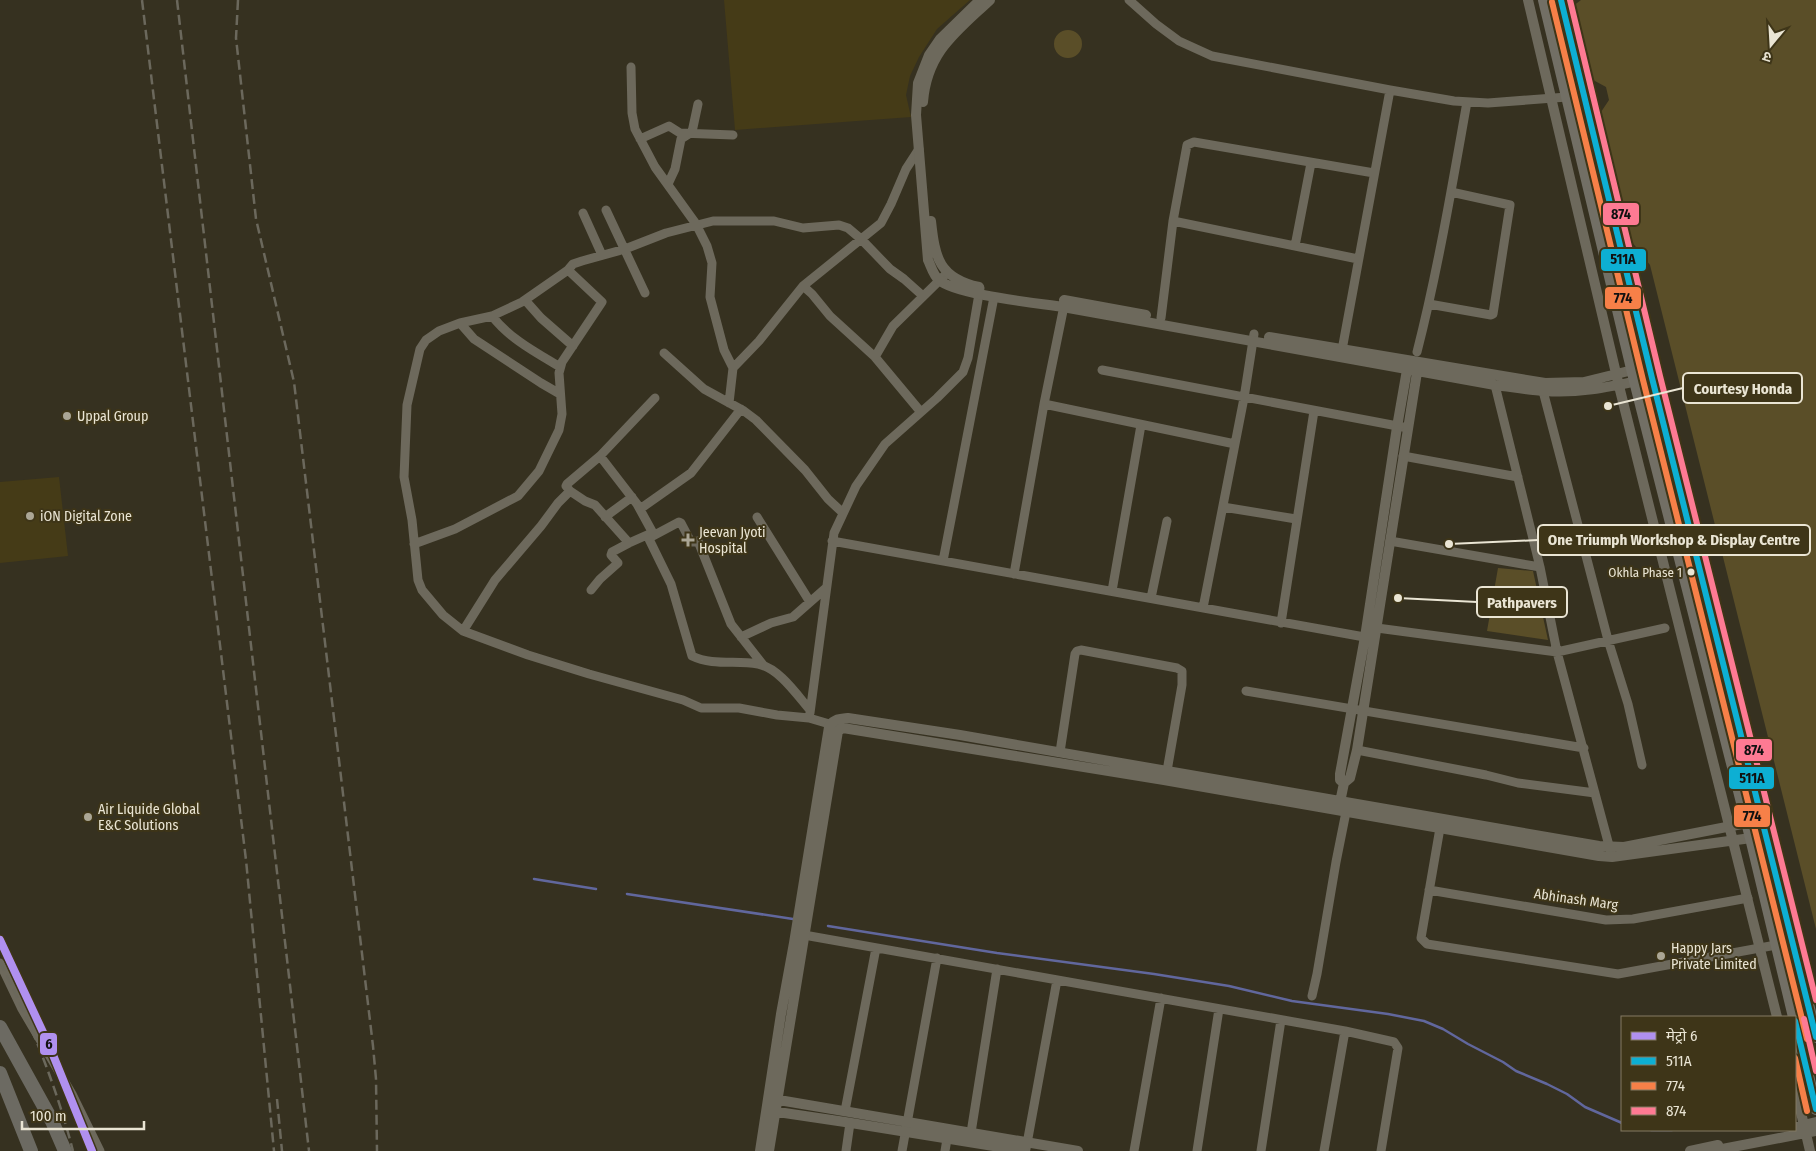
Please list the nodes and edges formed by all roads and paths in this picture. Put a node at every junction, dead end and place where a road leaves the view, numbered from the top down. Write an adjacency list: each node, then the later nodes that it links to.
1 (980, 0): 8 (street)
2 (990, 0): 8 (street)
3 (1129, 0): 9 (street)
4 (1528, 0): 11 (street)
5 (1544, 0): 10 (main road)
6 (1561, 0): 53 (main road)
7 (631, 66): 16 (street)
8 (921, 88): 17 (street); 32 (street)
9 (1390, 90): 12 (street); 19 (street)
10 (1567, 97): 11 (street); 55 (main road)
11 (1552, 99): 12 (street); 54 (street)
12 (1467, 102): 21 (street)
13 (698, 104): 14 (street)
14 (689, 134): 15 (street); 16 (street); 20 (street)
15 (733, 135)
16 (640, 139): 20 (street)
17 (919, 148): 26 (street); 32 (street)
18 (1311, 162): 19 (street); 24 (street); 27 (street)
19 (1374, 173): 30 (street)
20 (668, 184): 25 (street)
21 (1451, 192): 40 (street); 40 (street)
22 (606, 210): 28 (street)
23 (583, 213): 29 (street)
24 (1173, 222): 27 (street); 42 (street)
25 (696, 224): 26 (street); 28 (street); 51 (street)
26 (861, 239): 33 (street); 36 (street)
27 (1295, 246): 30 (street)
28 (625, 248): 29 (street); 35 (street)
29 (602, 255): 31 (street)
30 (1358, 259): 46 (street)
31 (568, 270): 38 (street); 45 (street)
32 (942, 276): 34 (street); 36 (street)
33 (803, 286): 48 (street); 51 (street)
34 (980, 290): 37 (street); 39 (street); 65 (street)
35 (645, 293)
36 (923, 296): 48 (street)
37 (994, 296): 39 (street); 88 (street)
38 (526, 300): 41 (street); 45 (street)
39 (1064, 304): 42 (street); 44 (street); 63 (street)
40 (1429, 304): 49 (street)
41 (492, 316): 43 (street); 50 (street)
42 (1161, 318): 44 (street)
43 (460, 323): 59 (street); 87 (street)
44 (1253, 338): 46 (street); 49 (street); 61 (street)
45 (573, 346): 50 (street)
46 (1342, 350): 49 (street)
47 (664, 353): 62 (street)
48 (875, 358): 65 (street)
49 (1414, 363): 54 (street); 56 (street); 68 (street); 69 (street)
50 (560, 367): 59 (street)
51 (733, 368): 62 (street)
52 (1102, 370): 61 (street)
53 (1651, 372): 55 (street); 145 (main road)
54 (1617, 374): 55 (street); 57 (street)
55 (1634, 376): 57 (street); 119 (main road)
56 (1495, 385): 58 (street); 73 (street)
57 (1619, 386): 58 (street); 120 (street)
58 (1542, 391): 103 (street)
59 (560, 394): 87 (street)
60 (655, 398): 71 (street)
61 (1244, 398): 66 (street); 70 (street)
62 (729, 403): 64 (street)
63 (1044, 404): 67 (street); 90 (street)
64 (741, 409): 77 (street); 78 (street)
65 (920, 411): 78 (street)
66 (1314, 411): 68 (street); 81 (street)
67 (1142, 425): 70 (street); 93 (street)
68 (1397, 427): 69 (street); 102 (street)
69 (1408, 428): 72 (street)
70 (1235, 444): 76 (street)
71 (600, 456): 74 (street); 75 (street)
72 (1403, 456): 73 (street); 85 (street)
73 (1518, 477): 89 (street)
74 (570, 492): 79 (street); 100 (street)
75 (632, 497): 77 (street); 79 (street)
76 (1223, 507): 81 (street); 96 (street)
77 (640, 509): 83 (street)
78 (843, 513): 84 (street)
79 (606, 517): 86 (street)
80 (757, 517): 95 (street)
81 (1296, 519): 97 (street)
82 (1167, 522): 94 (street)
83 (652, 537): 86 (street); 101 (street); 105 (street)
84 (832, 541): 88 (street); 91 (street)
85 (1390, 541): 89 (street); 98 (street)
86 (629, 543): 92 (street)
87 (414, 544): 100 (street)
88 (943, 561): 90 (street)
89 (1540, 568): 104 (street)
90 (1014, 574): 93 (street)
91 (826, 588): 95 (street); 108 (street)
92 (591, 590)
93 (1112, 591): 94 (street)
94 (1151, 598): 96 (street)
95 (810, 602): 101 (street)
96 (1204, 608): 97 (street)
97 (1281, 623): 102 (street)
98 (1378, 628): 102 (street); 104 (street)
99 (1665, 628): 103 (street)
100 (463, 631): 108 (street)
101 (741, 637): 105 (street)
102 (1370, 638): 107 (street)
103 (1608, 640): 104 (street); 114 (street)
104 (1557, 652): 111 (street)
105 (764, 666): 108 (street)
106 (1246, 691): 107 (street)
107 (1358, 709): 111 (street); 112 (street); 116 (street)
108 (810, 714): 109 (street)
109 (830, 725): 110 (street); 113 (street); 148 (street)
110 (843, 728): 118 (street); 128 (street)
111 (1584, 748): 117 (street)
112 (1357, 750): 116 (street); 117 (street)
113 (1060, 752): 115 (street); 115 (street)
114 (1642, 765)
115 (1167, 771): 118 (street)
116 (1344, 783): 118 (street)
117 (1596, 793): 124 (street)
118 (1343, 806): 121 (street); 124 (street); 136 (street)
119 (1747, 823): 120 (street); 122 (main road)
120 (1731, 827): 123 (street); 124 (street)
121 (1440, 828): 125 (street); 126 (street)
122 (1751, 838): 123 (street); 129 (main road)
123 (1734, 840): 125 (street); 127 (street)
124 (1610, 847): 125 (street)
125 (1612, 857)
126 (1429, 890): 127 (street, Abhinash Marg); 131 (street)
127 (1748, 898): 131 (street)
128 (804, 935): 130 (street); 148 (street)
129 (1776, 946): 131 (street); 140 (main road)
130 (876, 948): 132 (street); 151 (street)
131 (1760, 949): 139 (street)
132 (937, 958): 134 (street); 154 (street)
133 (0, 963): 163 (street)
134 (997, 969): 135 (street); 158 (street)
135 (1057, 980): 137 (street); 160 (street)
136 (1312, 996)
137 (1161, 998): 138 (street); 170 (street)
138 (1219, 1009): 141 (street); 171 (street)
139 (1777, 1016)
140 (1794, 1016)
141 (1282, 1020): 144 (street); 172 (street)
142 (1796, 1025): 149 (main road)
143 (0, 1027): 162 (highway)
144 (1345, 1031): 173 (street); 174 (street)
145 (1816, 1037)
146 (1, 1079): 161 (highway)
147 (1796, 1091): 155 (street)
148 (773, 1099): 150 (street); 151 (street)
149 (1816, 1110)
150 (771, 1111): 153 (street); 164 (street); 165 (street)
151 (845, 1111): 154 (street)
152 (1816, 1122): 155 (street)
153 (850, 1123): 154 (street); 166 (street)
154 (906, 1126): 157 (street); 158 (street); 167 (street)
155 (1805, 1129): 176 (street); 177 (street)
156 (1780, 1131): 175 (street)
157 (947, 1138): 158 (street); 168 (street)
158 (970, 1138): 159 (street); 160 (street)
159 (985, 1148): 160 (street)
160 (1026, 1148): 169 (street)
161 (31, 1151)
162 (65, 1151)
163 (100, 1151)
164 (760, 1151)
165 (769, 1151)
166 (846, 1151)
167 (902, 1151)
168 (945, 1151)
169 (1078, 1151)
170 (1134, 1151)
171 (1197, 1151)
172 (1261, 1151)
173 (1324, 1151)
174 (1381, 1151)
175 (1690, 1151)
176 (1712, 1151)
177 (1810, 1151)

